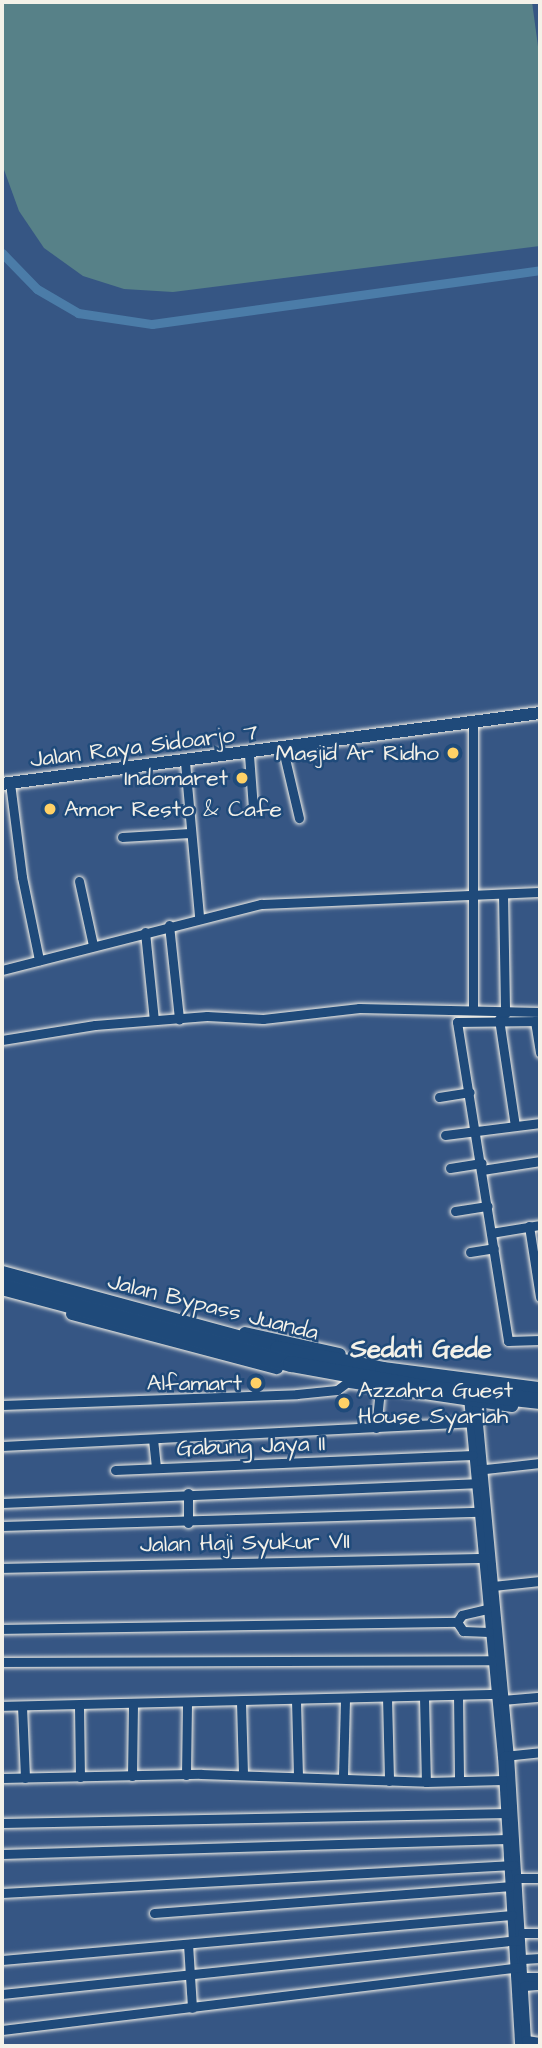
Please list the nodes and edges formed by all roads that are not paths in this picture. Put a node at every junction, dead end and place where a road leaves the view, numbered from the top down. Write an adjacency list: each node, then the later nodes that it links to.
1 (540, 713): 2 (street, Jalan Raya Sidoarjo 7)
2 (473, 723): 3 (street, Jalan Raya Sidoarjo 7); 13 (street)
3 (283, 750): 4 (street, Jalan Raya Sidoarjo 7); 8 (street)
4 (250, 755): 5 (street, Jalan Raya Sidoarjo 7); 7 (street)
5 (185, 762): 6 (street, Jalan Raya Sidoarjo 7); 9 (street)
6 (6, 784): 19 (street)
7 (253, 808)
8 (299, 818)
9 (190, 833): 10 (street); 15 (street)
10 (122, 837)
11 (79, 881): 18 (street)
12 (540, 892): 14 (street)
13 (471, 894): 14 (street); 15 (street); 21 (street)
14 (503, 894): 22 (street)
15 (199, 917): 16 (street)
16 (169, 925): 17 (street); 23 (street)
17 (145, 932): 18 (street); 25 (street)
18 (93, 945): 19 (street)
19 (39, 960): 20 (street)
20 (2, 970)
21 (473, 1008): 22 (street); 23 (street)
22 (503, 1016): 24 (street); 28 (street); 31 (street)
23 (179, 1018): 25 (street)
24 (539, 1018): 27 (street)
25 (154, 1020): 26 (street)
26 (2, 1040)
27 (540, 1054)
28 (470, 1092): 29 (street); 32 (street)
29 (439, 1097)
30 (540, 1122): 31 (street)
31 (515, 1126): 32 (street)
32 (476, 1131): 33 (street); 35 (street)
33 (445, 1135)
34 (540, 1161): 35 (street)
35 (482, 1167): 36 (street); 37 (street)
36 (450, 1168)
37 (488, 1206): 38 (street); 41 (street)
38 (454, 1211)
39 (540, 1225): 40 (street)
40 (530, 1227): 41 (street); 49 (street)
41 (491, 1233): 42 (street)
42 (494, 1248): 43 (street); 51 (street)
43 (470, 1252)
44 (2, 1266): 48 (street)
45 (2, 1274): 48 (highway, Jalan Bypass Juanda)
46 (2, 1287): 48 (highway, Jalan Bypass Juanda)
47 (2, 1294): 48 (street)
48 (49, 1294): 50 (highway, Jalan Bypass Juanda)
49 (540, 1297)
50 (131, 1317): 52 (street); 53 (street); 57 (highway, Jalan Bypass Juanda)
51 (540, 1339)
52 (349, 1381): 55 (street); 59 (street)
53 (493, 1381): 54 (street); 56 (highway, Jalan Bypass Juanda); 57 (highway, Jalan Bypass Juanda)
54 (540, 1384)
55 (380, 1389): 57 (street); 62 (street)
56 (540, 1390)
57 (470, 1395): 58 (highway, Jalan Bypass Juanda); 60 (street); 61 (street); 69 (street)
58 (540, 1401)
59 (2, 1405)
60 (540, 1408)
61 (471, 1422): 62 (street); 65 (street)
62 (376, 1428): 63 (street)
63 (153, 1439): 64 (street); 67 (street)
64 (2, 1446)
65 (473, 1455): 67 (street, Gabung Jaya II); 69 (street)
66 (540, 1463): 69 (street)
67 (156, 1468): 68 (street, Gabung Jaya II)
68 (115, 1470)
69 (478, 1470): 70 (street); 76 (street)
70 (476, 1483): 71 (street); 73 (street)
71 (188, 1493): 72 (street); 74 (street)
72 (2, 1503)
73 (479, 1513): 74 (street); 76 (street)
74 (188, 1523): 75 (street)
75 (2, 1526)
76 (486, 1558): 77 (street, Jalan Haji Syukur VII); 79 (street); 80 (street)
77 (2, 1568)
78 (540, 1581): 79 (street)
79 (493, 1586): 86 (street)
80 (486, 1609): 81 (street); 83 (street)
81 (457, 1622): 82 (street); 83 (street)
82 (2, 1629)
83 (489, 1632): 84 (street)
84 (492, 1660): 85 (street); 86 (street)
85 (2, 1662)
86 (497, 1674): 90 (street)
87 (458, 1695): 89 (street); 90 (street); 110 (street)
88 (387, 1697): 89 (street); 92 (street); 112 (street)
89 (424, 1697): 113 (street)
90 (498, 1697): 91 (street); 101 (street)
91 (540, 1698)
92 (345, 1699): 93 (street); 106 (street)
93 (296, 1700): 94 (street); 105 (street)
94 (242, 1702): 95 (street); 103 (street)
95 (187, 1703): 96 (street); 102 (street)
96 (133, 1705): 99 (street); 104 (street)
97 (2, 1706): 98 (street)
98 (22, 1706): 99 (street); 109 (street)
99 (79, 1706): 107 (street)
100 (540, 1752): 101 (street)
101 (505, 1755): 111 (street); 114 (street)
102 (186, 1774): 103 (street); 104 (street)
103 (243, 1775): 105 (street)
104 (132, 1776): 107 (street)
105 (298, 1776): 106 (street)
106 (343, 1776): 112 (street)
107 (80, 1777): 109 (street)
108 (2, 1778): 109 (street)
109 (24, 1778)
110 (459, 1780): 111 (street); 113 (street)
111 (503, 1780): 114 (street)
112 (389, 1781): 113 (street)
113 (426, 1782)
114 (509, 1813): 115 (street); 116 (street); 118 (street)
115 (2, 1823)
116 (507, 1839): 117 (street); 118 (street)
117 (2, 1854)
118 (513, 1865): 119 (street); 121 (street); 122 (street)
119 (518, 1878): 120 (street); 126 (street)
120 (540, 1878)
121 (510, 1886): 123 (street); 124 (street)
122 (2, 1894)
123 (154, 1913)
124 (512, 1915): 126 (street); 127 (street)
125 (540, 1933): 126 (street)
126 (519, 1938): 130 (street); 131 (street)
127 (188, 1944): 129 (street); 131 (street)
128 (540, 1958): 130 (street)
129 (2, 1961)
130 (521, 1972): 132 (street); 133 (street); 135 (street); 137 (street); 138 (street)
131 (190, 1975): 134 (street); 135 (street)
132 (540, 1977)
133 (540, 1985)
134 (2, 1994)
135 (192, 2008): 136 (street)
136 (2, 2029)
137 (540, 2042)
138 (519, 2046)

